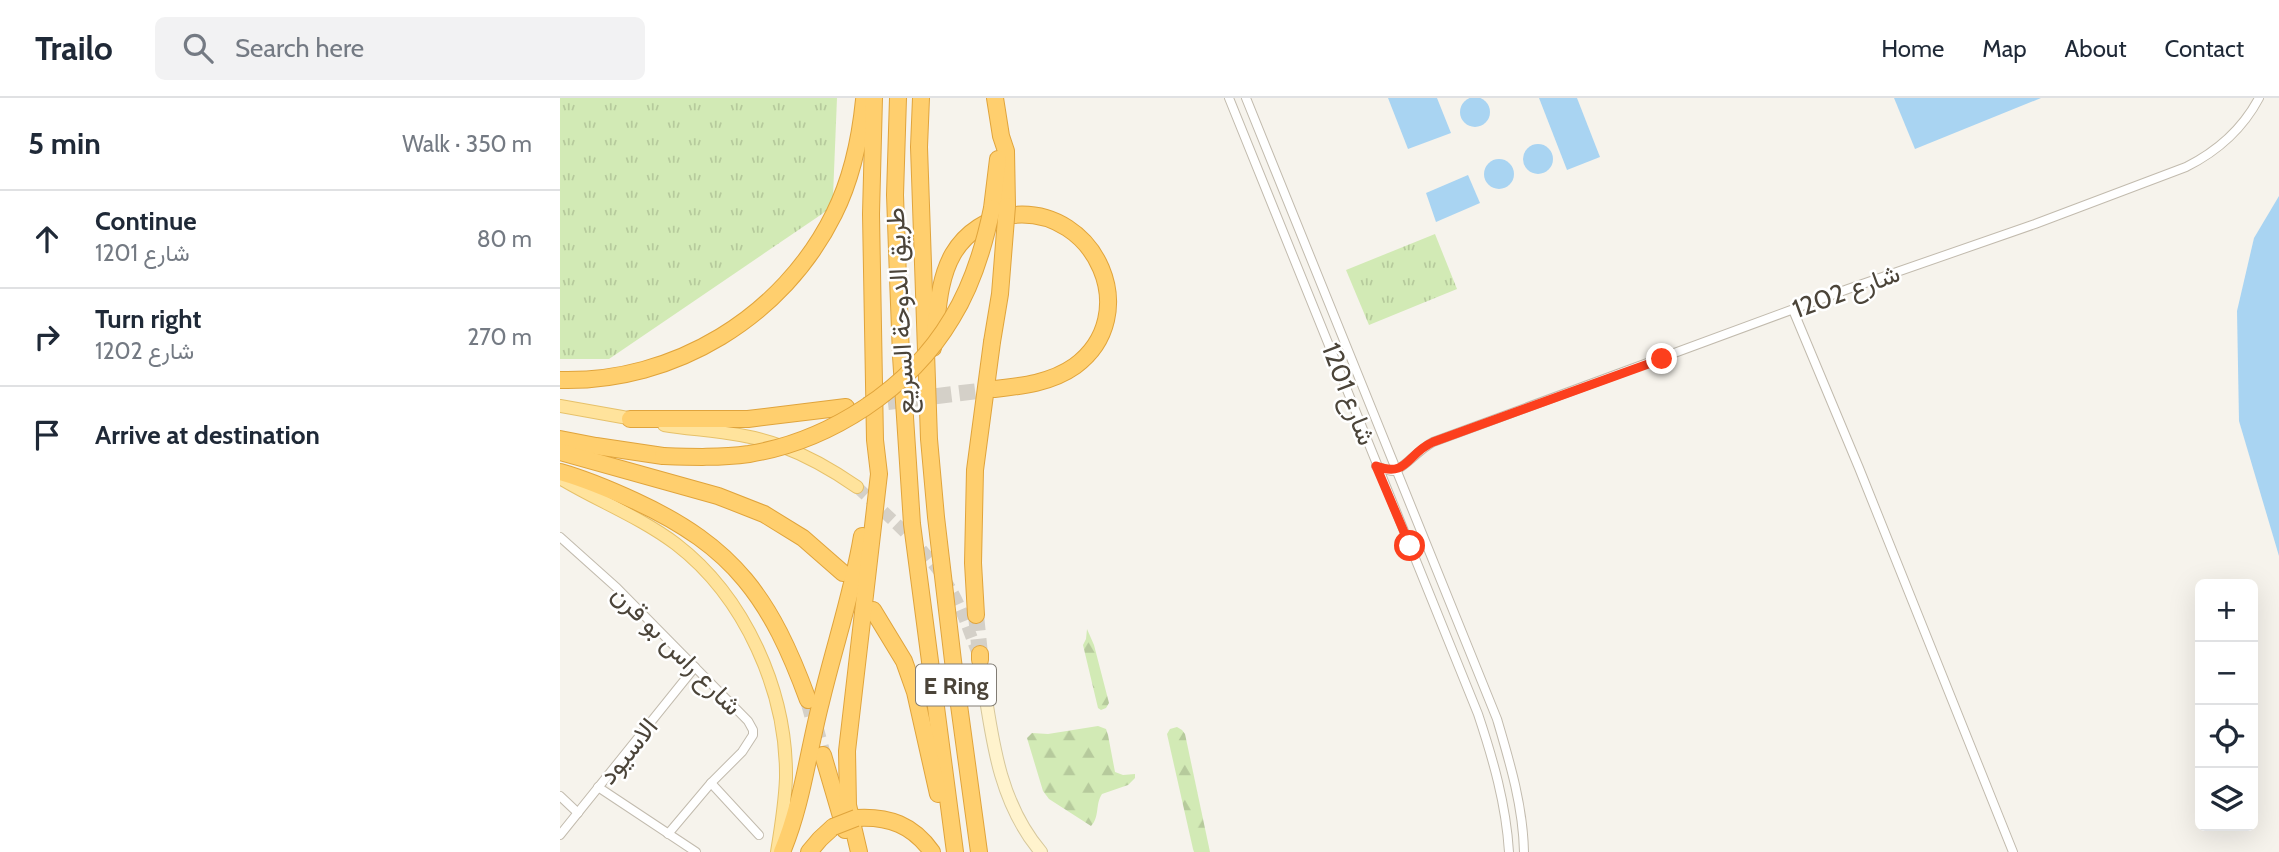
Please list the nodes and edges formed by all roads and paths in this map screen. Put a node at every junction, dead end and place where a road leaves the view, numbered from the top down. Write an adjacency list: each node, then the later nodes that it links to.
1 (864, 98): 13 (highway)
2 (874, 98): 20 (highway)
3 (898, 98): 41 (highway, طريق الدوحة السريع)
4 (921, 98): 14 (highway, طريق الدوحة السريع)
5 (995, 98): 9 (highway)
6 (1229, 98): 11 (street, شارع 1201)
7 (1246, 98): 10 (street, شارع 1201)
8 (2259, 98): 12 (street, شارع 1202)
9 (1000, 207): 19 (highway, bridge); 32 (highway, bridge)
10 (1304, 243): 11 (street); 22 (street, شارع 1201)
11 (1291, 249): 24 (street, شارع 1201)
12 (1793, 310): 23 (street, شارع 1202); 56 (street)
13 (560, 380)
14 (927, 388): 15 (highway); 52 (highway, طريق الدوحة السريع / E Ring)
15 (993, 389)
16 (560, 406): 18 (main road)
17 (846, 407): 18 (highway)
18 (630, 419): 28 (main road)
19 (560, 439)
20 (875, 440): 46 (highway); 49 (highway)
21 (560, 452): 30 (highway)
22 (1389, 454): 23 (street); 25 (street, شارع 1201)
23 (1412, 456): 25 (street, شارع 1202)
24 (1376, 466): 25 (street); 54 (street, شارع 1201)
25 (1396, 470): 55 (street, شارع 1201)
26 (560, 472): 35 (highway)
27 (560, 478): 46 (main road)
28 (858, 487)
29 (560, 537): 34 (street, شارع راس بو قرن)
30 (843, 573)
31 (873, 610): 41 (highway)
32 (976, 615)
33 (979, 656): 53 (street)
34 (695, 667): 37 (street, شارع راس بو قرن); 38 (street, الاسيود)
35 (808, 700)
36 (823, 755): 48 (highway)
37 (711, 783): 42 (street, شارع راس بو قرن); 44 (street)
38 (598, 787): 40 (street, الاسيود); 42 (street)
39 (560, 796): 40 (street)
40 (578, 813): 43 (street, الاسيود)
41 (951, 825): 51 (highway)
42 (668, 834): 45 (street)
43 (560, 835)
44 (759, 835)
45 (696, 852)
46 (779, 852)
47 (809, 852): 50 (highway, bridge)
48 (852, 852)
49 (859, 852)
50 (932, 852)
51 (954, 852)
52 (979, 852)
53 (1041, 852)
54 (1509, 852)
55 (1524, 852)
56 (2013, 852)

